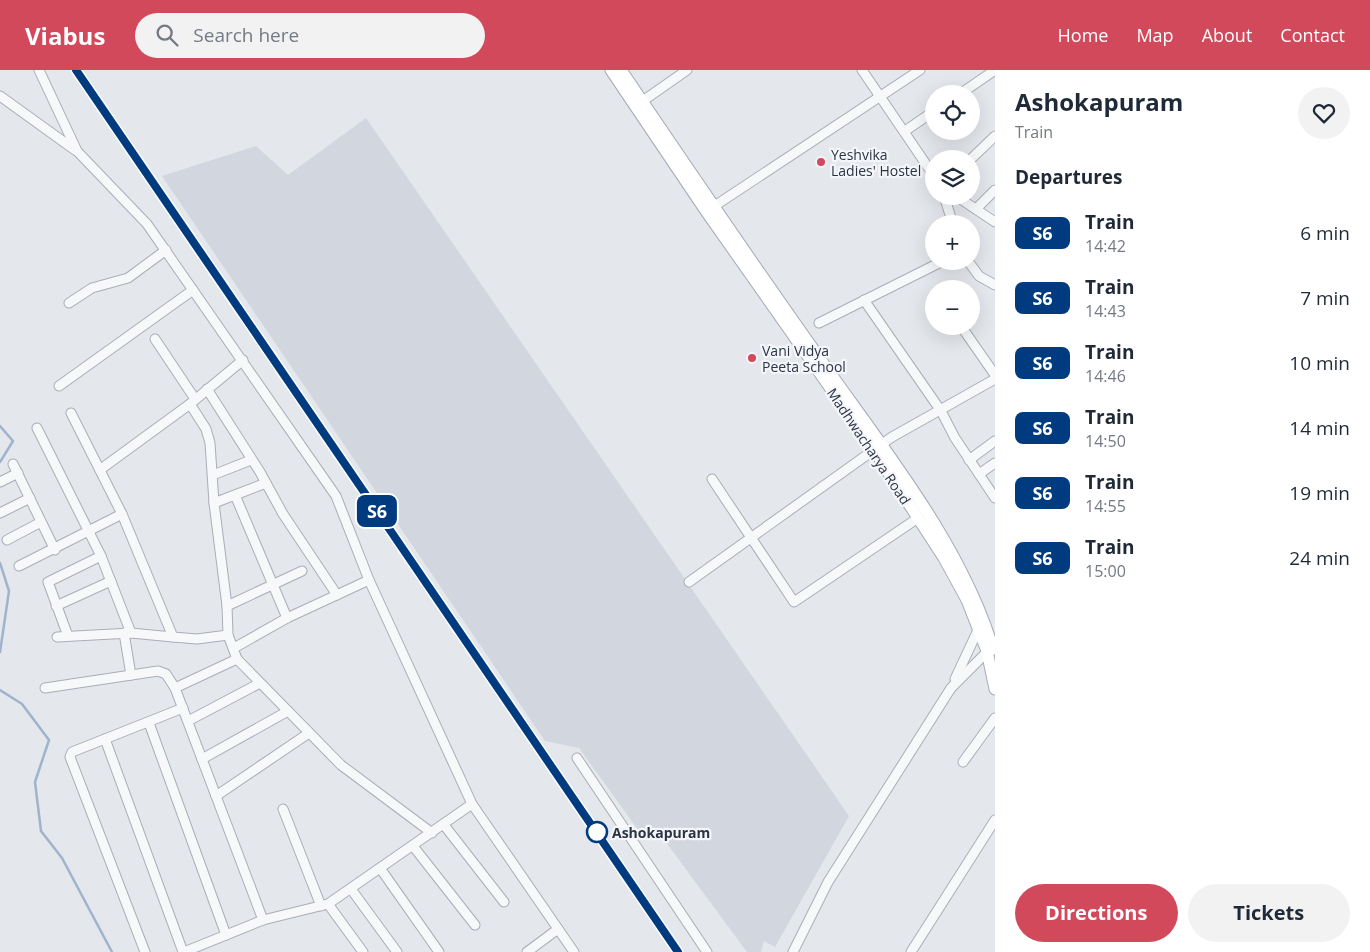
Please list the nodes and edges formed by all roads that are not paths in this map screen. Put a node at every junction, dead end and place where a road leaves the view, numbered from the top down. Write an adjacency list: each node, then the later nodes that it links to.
1 (39, 70): 16 (street)
2 (610, 70): 11 (main road, Madhwacharya Road)
3 (621, 70): 11 (main road, Madhwacharya Road)
4 (687, 70): 11 (street)
5 (862, 70): 10 (street)
6 (920, 70): 10 (street)
7 (995, 70): 8 (street)
8 (973, 85)
9 (1, 94): 16 (street)
10 (880, 97): 13 (street); 20 (street)
11 (639, 104): 20 (main road, Madhwacharya Road)
12 (925, 117): 13 (street)
13 (905, 131): 17 (street)
14 (995, 136): 15 (street)
15 (980, 150)
16 (77, 151): 23 (street)
17 (925, 162)
18 (995, 190): 21 (street)
19 (970, 205): 21 (street)
20 (710, 209): 43 (main road, Madhwacharya Road)
21 (976, 209): 22 (street)
22 (995, 222)
23 (166, 250): 27 (street); 29 (street)
24 (925, 270): 28 (street)
25 (975, 270): 26 (street)
26 (995, 285)
27 (193, 290): 33 (street); 36 (street)
28 (864, 300): 30 (street); 39 (street)
29 (69, 303)
30 (820, 323)
31 (967, 335): 34 (street)
32 (155, 339): 38 (street)
33 (243, 360): 37 (street); 69 (street)
34 (995, 375)
35 (995, 379): 39 (street)
36 (59, 386)
37 (207, 389): 38 (street); 44 (street)
38 (193, 401): 47 (street); 49 (street)
39 (941, 410): 43 (street); 45 (street)
40 (71, 413): 47 (street)
41 (37, 428): 61 (street)
42 (995, 441): 45 (street)
43 (877, 447): 59 (main road, Madhwacharya Road); 62 (street); 83 (main road, Madhwacharya Road)
44 (251, 460): 49 (street); 52 (street)
45 (969, 460): 48 (street)
46 (995, 463): 48 (street)
47 (101, 469): 58 (street)
48 (979, 474): 53 (street)
49 (213, 475): 56 (street)
50 (712, 479): 62 (street)
51 (0, 482): 55 (street)
52 (266, 483): 54 (street); 72 (street)
53 (993, 492)
54 (235, 495): 56 (street); 71 (street)
55 (30, 498): 57 (street); 60 (street)
56 (214, 503): 74 (street)
57 (0, 513)
58 (122, 514): 61 (street); 81 (street)
59 (918, 518): 62 (street); 76 (main road, Madhwacharya Road)
60 (41, 522): 63 (street); 64 (street)
61 (89, 532): 64 (street); 65 (street)
62 (752, 537): 70 (street)
63 (7, 540)
64 (54, 550): 66 (street)
65 (101, 556): 68 (street); 73 (street)
66 (19, 566)
67 (302, 571): 71 (street)
68 (111, 580): 73 (street); 77 (street)
69 (369, 580): 72 (street); 102 (street)
70 (689, 582)
71 (272, 585): 74 (street); 75 (street)
72 (337, 595): 75 (street)
73 (56, 606): 79 (street)
74 (227, 606): 78 (street)
75 (287, 618): 82 (street)
76 (978, 630): 83 (main road, Madhwacharya Road); 90 (street)
77 (127, 633): 79 (street); 81 (street); 85 (street)
78 (228, 635): 81 (street); 82 (street)
79 (68, 636): 80 (street)
80 (57, 637)
81 (173, 637)
82 (234, 648): 84 (street)
83 (991, 651): 87 (main road, Madhwacharya Road); 90 (street)
84 (237, 659): 86 (street); 89 (street)
85 (131, 675): 88 (street); 89 (street)
86 (260, 682): 92 (street); 94 (street)
87 (994, 683)
88 (45, 688)
89 (175, 688): 91 (street)
90 (951, 688): 124 (street)
91 (183, 708): 94 (street); 95 (street)
92 (288, 711): 96 (street); 99 (street)
93 (995, 718): 100 (street)
94 (188, 721): 99 (street)
95 (149, 723): 97 (street); 115 (street)
96 (309, 733): 101 (street); 106 (street)
97 (105, 739): 116 (street); 117 (street)
98 (576, 758): 123 (street)
99 (202, 759): 101 (street)
100 (963, 762)
101 (216, 796): 112 (street)
102 (472, 804): 105 (street); 114 (street)
103 (283, 809): 111 (street)
104 (995, 820): 125 (street)
105 (444, 825): 106 (street); 110 (street)
106 (432, 833): 107 (street)
107 (413, 846): 108 (street); 113 (street)
108 (380, 868): 109 (street); 120 (street)
109 (350, 889): 111 (street); 119 (street)
110 (504, 902)
111 (324, 905): 112 (street); 118 (street)
112 (263, 920): 115 (street)
113 (475, 925)
114 (558, 929): 121 (street); 122 (street)
115 (226, 935): 117 (street)
116 (145, 952)
117 (184, 952)
118 (363, 952)
119 (397, 952)
120 (439, 952)
121 (527, 952)
122 (574, 952)
123 (707, 952)
124 (793, 952)
125 (911, 952)

